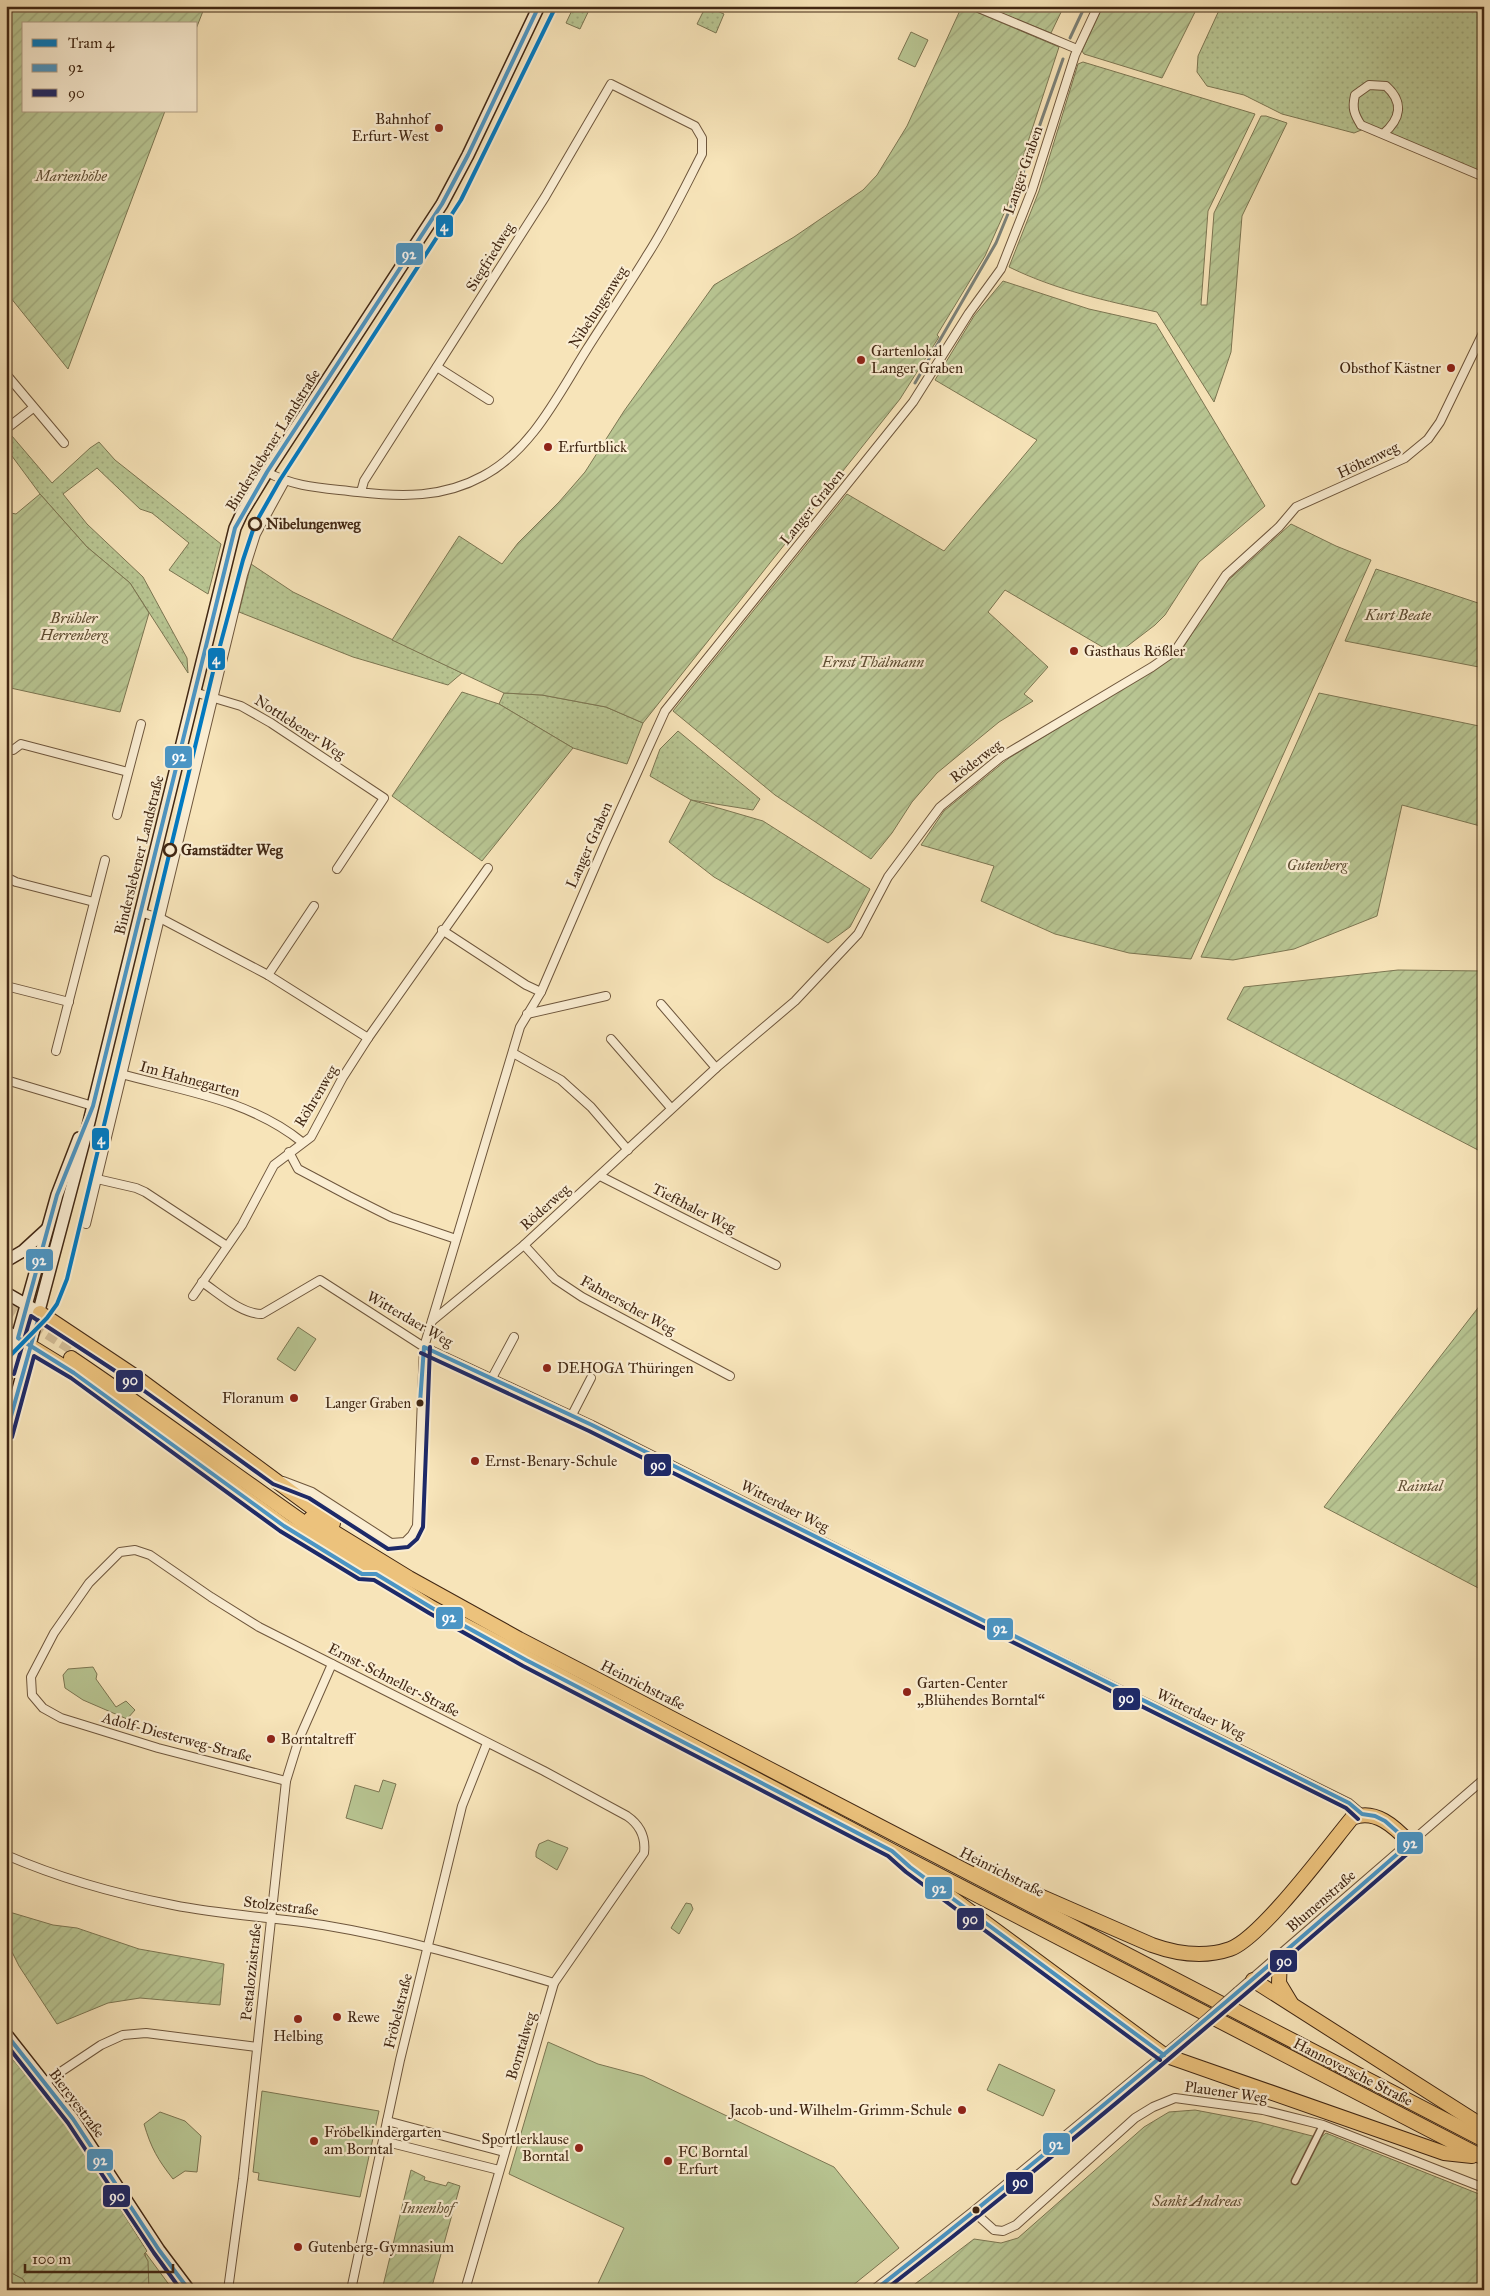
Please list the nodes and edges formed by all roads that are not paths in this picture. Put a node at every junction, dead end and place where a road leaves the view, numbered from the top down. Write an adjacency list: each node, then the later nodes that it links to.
1 (539, 6): 15 (main road, Binderslebener Landstraße)
2 (974, 6): 4 (street)
3 (1098, 6): 4 (street, Langer Graben)
4 (1077, 49): 36 (street, Langer Graben)
5 (663, 109): 9 (street, Siegfriedweg); 17 (street, Nibelungenweg)
6 (1383, 134): 6 (street); 7 (street)
7 (1484, 177)
8 (1484, 331): 18 (street, Höhenweg)
9 (437, 367): 11 (street); 17 (street, Siegfriedweg)
10 (6, 374): 12 (street)
11 (488, 400)
12 (33, 408): 13 (street); 14 (street)
13 (6, 429)
14 (64, 443)
15 (267, 472): 16 (street, Nibelungenweg); 19 (main road, Binderslebener Landstraße)
16 (285, 481): 17 (street, Nibelungenweg); 20 (street)
17 (361, 492)
18 (1289, 515): 45 (street, Röderweg)
19 (194, 692): 20 (street, Nottlebener Weg); 31 (main road, Binderslebener Landstraße)
20 (214, 697): 27 (street, Nottlebener Weg); 32 (street)
21 (141, 724): 23 (street)
22 (6, 748): 23 (street)
23 (128, 772): 24 (street)
24 (117, 815)
25 (105, 860): 29 (street)
26 (488, 868): 33 (street, Röhrenweg)
27 (337, 869)
28 (6, 877): 29 (street)
29 (94, 902): 38 (street)
30 (314, 906): 34 (street)
31 (140, 912): 32 (street); 48 (main road, Binderslebener Landstraße)
32 (160, 918): 34 (street); 46 (street)
33 (442, 930): 36 (street); 41 (street, Röhrenweg)
34 (268, 975): 41 (street)
35 (6, 986): 38 (street)
36 (541, 992): 40 (street, Langer Graben)
37 (606, 996): 40 (street)
38 (69, 1002): 43 (street)
39 (661, 1004): 45 (street)
40 (527, 1014): 44 (street, Langer Graben)
41 (368, 1038): 50 (street, Röhrenweg)
42 (611, 1039): 49 (street)
43 (56, 1051)
44 (513, 1053): 51 (street); 57 (street, Langer Graben)
45 (716, 1068): 49 (street, Röderweg)
46 (121, 1074): 50 (street, Im Hahnegarten); 54 (street)
47 (6, 1080): 48 (street)
48 (93, 1106): 56 (main road, Binderslebener Landstraße); 66 (main road, Binderslebener Landstraße)
49 (671, 1108): 51 (street, Röderweg)
50 (302, 1142): 52 (street, Röhrenweg)
51 (628, 1150): 53 (street, Röderweg)
52 (289, 1152): 57 (street); 59 (street, Röhrenweg)
53 (600, 1176): 58 (street, Röderweg); 61 (street, Tiefthaler Weg)
54 (97, 1179): 55 (street); 59 (street)
55 (86, 1224)
56 (48, 1228): 60 (main road); 65 (main road, Binderslebener Landstraße)
57 (456, 1239): 67 (street, Langer Graben)
58 (524, 1245): 67 (street, Röderweg); 74 (street, Fahnerscher Weg)
59 (227, 1246): 62 (street, Röhrenweg)
60 (6, 1261)
61 (776, 1265)
62 (202, 1282): 64 (street, Röhrenweg); 72 (street, Witterdaer Weg)
63 (6, 1293): 65 (main road)
64 (193, 1296)
65 (27, 1306): 66 (main road); 70 (main road, Binderslebener Landstraße)
66 (40, 1313): 71 (main road, Binderslebener Landstraße); 80 (highway)
67 (432, 1321): 72 (street, Langer Graben)
68 (6, 1331): 70 (main road)
69 (514, 1337): 76 (street)
70 (18, 1338): 71 (main road); 75 (main road, Binderslebener Landstraße)
71 (30, 1346): 79 (main road, Binderslebener Landstraße); 82 (highway)
72 (424, 1347): 76 (street, Witterdaer Weg); 80 (street, Langer Graben)
73 (74, 1355): 82 (highway, Heinrichstraße)
74 (730, 1376)
75 (6, 1377)
76 (492, 1378): 78 (street, Witterdaer Weg)
77 (591, 1378): 78 (street)
78 (572, 1415): 87 (street, Witterdaer Weg)
79 (6, 1435)
80 (276, 1479): 82 (highway)
81 (135, 1550): 83 (street, Ernst-Schneller-Straße); 86 (street, Adolf-Diesterweg-Straße)
82 (380, 1568): 90 (highway, Heinrichstraße); 92 (highway, Heinrichstraße)
83 (332, 1664): 84 (street, Ernst-Schneller-Straße); 86 (street, Pestalozzistraße)
84 (487, 1743): 88 (street, Ernst-Schneller-Straße); 94 (street, Fröbelstraße)
85 (1484, 1779): 89 (street, Blumenstraße)
86 (286, 1781): 93 (street, Pestalozzistraße)
87 (1362, 1814): 89 (highway); 92 (highway)
88 (642, 1831): 97 (street, Borntalweg)
89 (1410, 1843): 95 (street, Blumenstraße)
90 (892, 1852): 100 (highway, Heinrichstraße); 103 (highway)
91 (6, 1855): 93 (street, Stolzestraße)
92 (965, 1872): 98 (highway, Heinrichstraße)
93 (271, 1918): 94 (street, Stolzestraße); 102 (street, Pestalozzistraße)
94 (430, 1946): 97 (street, Stolzestraße); 105 (street, Fröbelstraße)
95 (1280, 1957): 96 (street, Blumenstraße); 99 (highway)
96 (1253, 1980): 99 (highway); 103 (street, Blumenstraße, bridge)
97 (554, 1983): 110 (street, Borntalweg)
98 (1221, 2003): 108 (highway, Hannoversche Straße)
99 (1293, 2005): 107 (highway)
100 (1208, 2016): 111 (highway, Hannoversche Straße)
101 (6, 2034): 104 (main road, Biereyestraße)
102 (257, 2047): 104 (street); 117 (street, Pestalozzistraße)
103 (1164, 2055): 111 (highway); 115 (street, Blumenstraße)
104 (44, 2083): 116 (main road, Biereyestraße)
105 (387, 2121): 109 (street, Fröbelstraße); 110 (street)
106 (1323, 2125): 113 (street); 114 (street, Plauener Weg); 115 (street, Plauener Weg)
107 (1484, 2127)
108 (1484, 2140)
109 (383, 2141): 112 (street); 118 (street, Fröbelstraße)
110 (504, 2152): 112 (street, Borntalweg)
111 (1483, 2158)
112 (499, 2170): 119 (street, Borntalweg)
113 (1295, 2181)
114 (1484, 2188)
115 (974, 2212): 120 (street, Blumenstraße)
116 (189, 2290)
117 (228, 2290)
118 (351, 2290)
119 (465, 2290)
120 (875, 2290)

